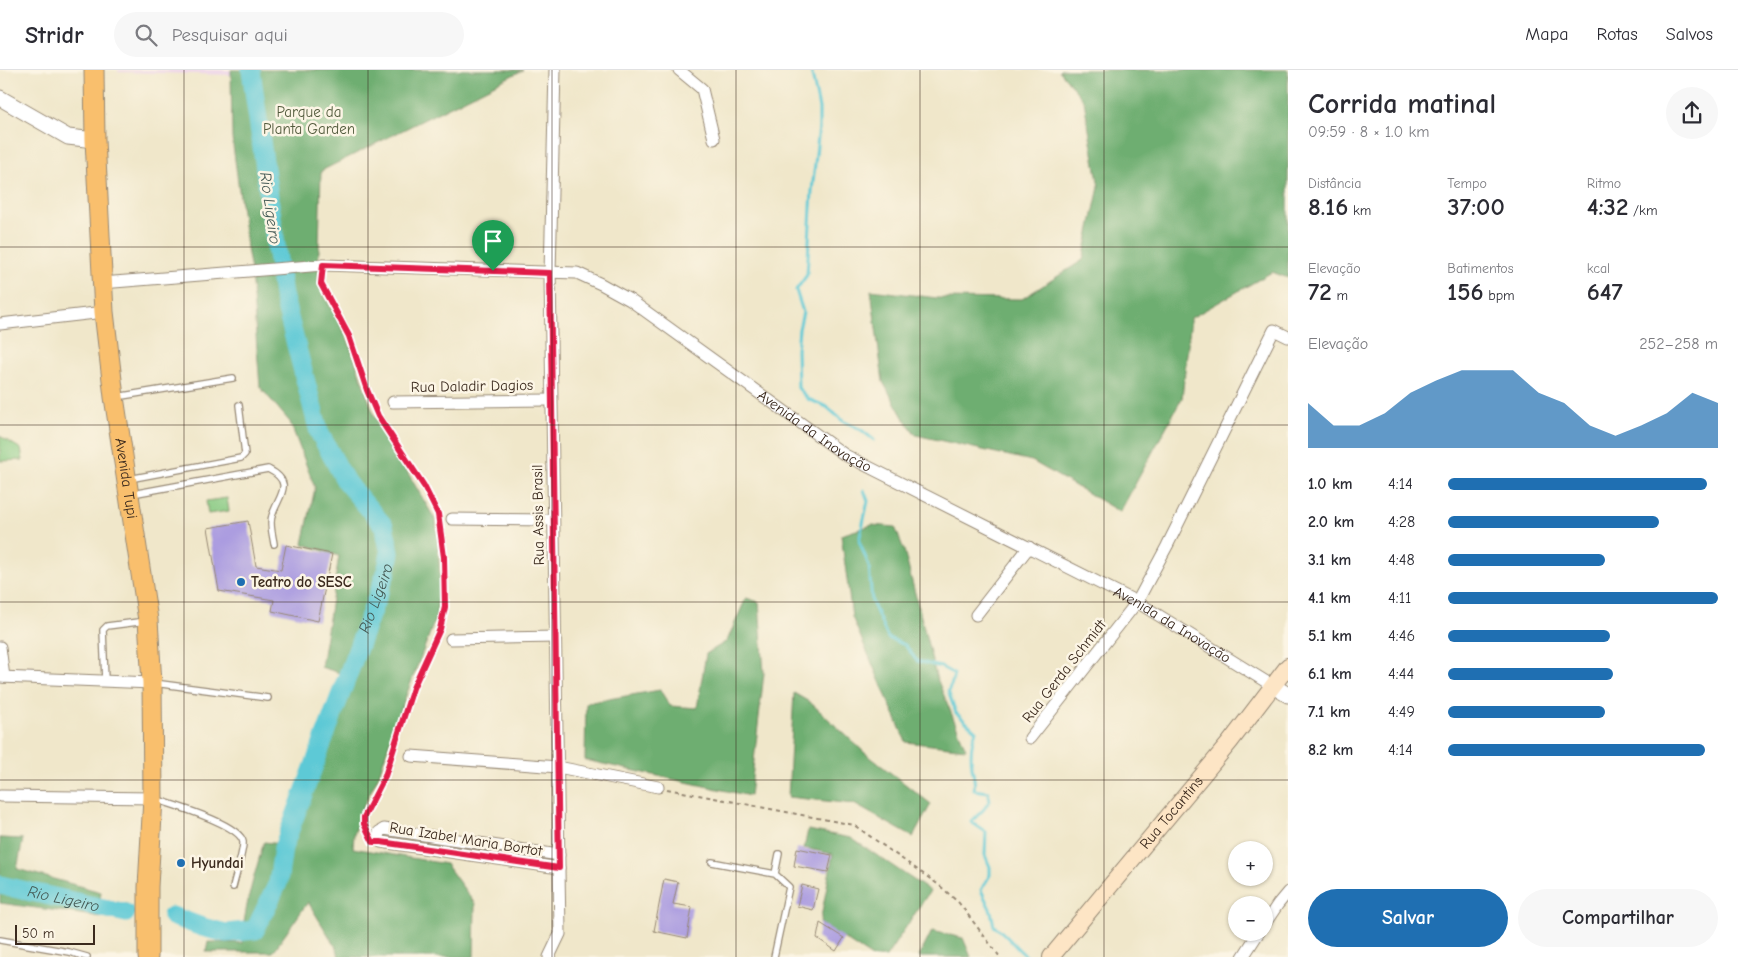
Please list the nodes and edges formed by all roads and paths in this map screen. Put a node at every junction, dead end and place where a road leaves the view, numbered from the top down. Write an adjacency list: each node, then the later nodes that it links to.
1 (94, 70): 5 (main road, Avenida Tupi)
2 (555, 70): 8 (street, Rua Assis Brasil)
3 (679, 70): 6 (street)
4 (0, 98): 5 (street)
5 (95, 140): 9 (main road, Avenida Tupi)
6 (714, 140)
7 (323, 265): 8 (street, Avenida da Inovação); 9 (street, Avenida da Inovação); 42 (path)
8 (550, 273): 15 (street, Rua Assis Brasil); 22 (street, Avenida da Inovação)
9 (102, 283): 10 (main road, Avenida Tupi)
10 (104, 312): 11 (street); 14 (main road, Avenida Tupi)
11 (0, 324)
12 (1288, 337): 23 (street, Rua Gerda Schmidt)
13 (233, 378): 14 (lane)
14 (114, 397): 18 (main road, Avenida Tupi)
15 (551, 400): 16 (street, Rua Daladir Dagios); 20 (street, Rua Assis Brasil)
16 (393, 402)
17 (239, 405): 18 (lane)
18 (128, 487): 21 (lane); 25 (main road, Avenida Tupi)
19 (452, 519): 20 (street)
20 (553, 520): 26 (street, Rua Assis Brasil)
21 (274, 544)
22 (1029, 547): 23 (street, Avenida da Inovação); 24 (street)
23 (1137, 602): 33 (street, Avenida da Inovação); 36 (street, Rua Gerda Schmidt)
24 (976, 615)
25 (148, 620): 31 (lane); 32 (main road, Avenida Tupi)
26 (556, 637): 27 (street); 38 (street, Rua Assis Brasil)
27 (451, 639)
28 (0, 647): 30 (street)
29 (1288, 666): 33 (main road, Rua Tocantins)
30 (2, 677): 31 (street)
31 (105, 681): 32 (street)
32 (152, 683): 35 (lane); 41 (main road, Avenida Tupi)
33 (1273, 686): 34 (street, Avenida da Inovação); 60 (main road, Rua Tocantins)
34 (1288, 695)
35 (268, 698)
36 (1030, 738)
37 (411, 756): 38 (street)
38 (558, 767): 39 (street); 44 (street, Rua Assis Brasil)
39 (658, 787): 59 (path)
40 (0, 796): 41 (street)
41 (153, 798): 48 (main road, Avenida Tupi); 49 (lane)
42 (381, 842): 44 (street, Rua Izabel Maria Bortot); 46 (street, Rua Izabel Maria Bortot)
43 (779, 854): 47 (lane)
44 (559, 855): 46 (street, Rua Assis Brasil)
45 (712, 862): 47 (lane)
46 (559, 868): 57 (street, Rua Assis Brasil)
47 (775, 874): 58 (lane)
48 (148, 886): 55 (main road, Avenida Tupi); 56 (main road, Avenida Tupi)
49 (233, 887)
50 (1288, 892): 51 (street)
51 (1273, 912)
52 (0, 940): 54 (lane)
53 (1253, 941): 61 (street)
54 (87, 957)
55 (137, 957)
56 (148, 957)
57 (549, 957)
58 (774, 957)
59 (1000, 957)
60 (1050, 957)
61 (1243, 957)

